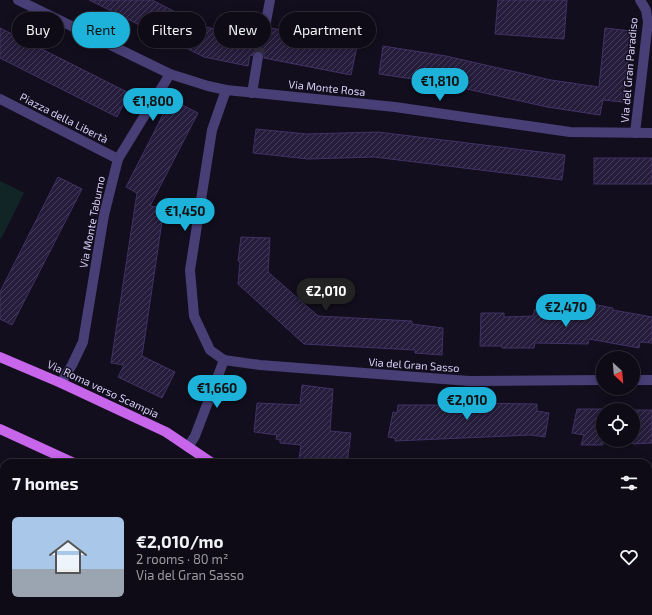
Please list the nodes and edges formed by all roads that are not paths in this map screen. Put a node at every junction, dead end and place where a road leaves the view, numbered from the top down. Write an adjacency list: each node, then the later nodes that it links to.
1 (18, 0): 7 (street, Via Monte Rosa)
2 (270, 0): 5 (street)
3 (640, 0): 4 (street, Via del Gran Paradiso)
4 (647, 5): 11 (street, Via del Gran Paradiso)
5 (268, 12)
6 (258, 57): 9 (street)
7 (170, 74): 8 (street, Via Monte Rosa); 13 (street, Via Monte Taburno)
8 (226, 90): 9 (street, Via Monte Rosa); 15 (street)
9 (252, 93): 11 (street, Via Monte Rosa)
10 (0, 99): 13 (street, Piazza della Libertà)
11 (635, 133): 12 (street, Via Monte Rosa)
12 (652, 133)
13 (118, 159): 19 (street, Via Monte Taburno)
14 (0, 357): 19 (main road, Via Roma verso Scampia)
15 (224, 360): 16 (street, Via del Gran Sasso); 21 (street)
16 (596, 380)
17 (640, 380): 18 (street)
18 (652, 380)
19 (61, 383): 21 (main road, Via Roma verso Scampia)
20 (0, 429): 22 (main road)
21 (188, 447): 23 (main road, Via Roma verso Scampia)
22 (65, 459)
23 (206, 459)

